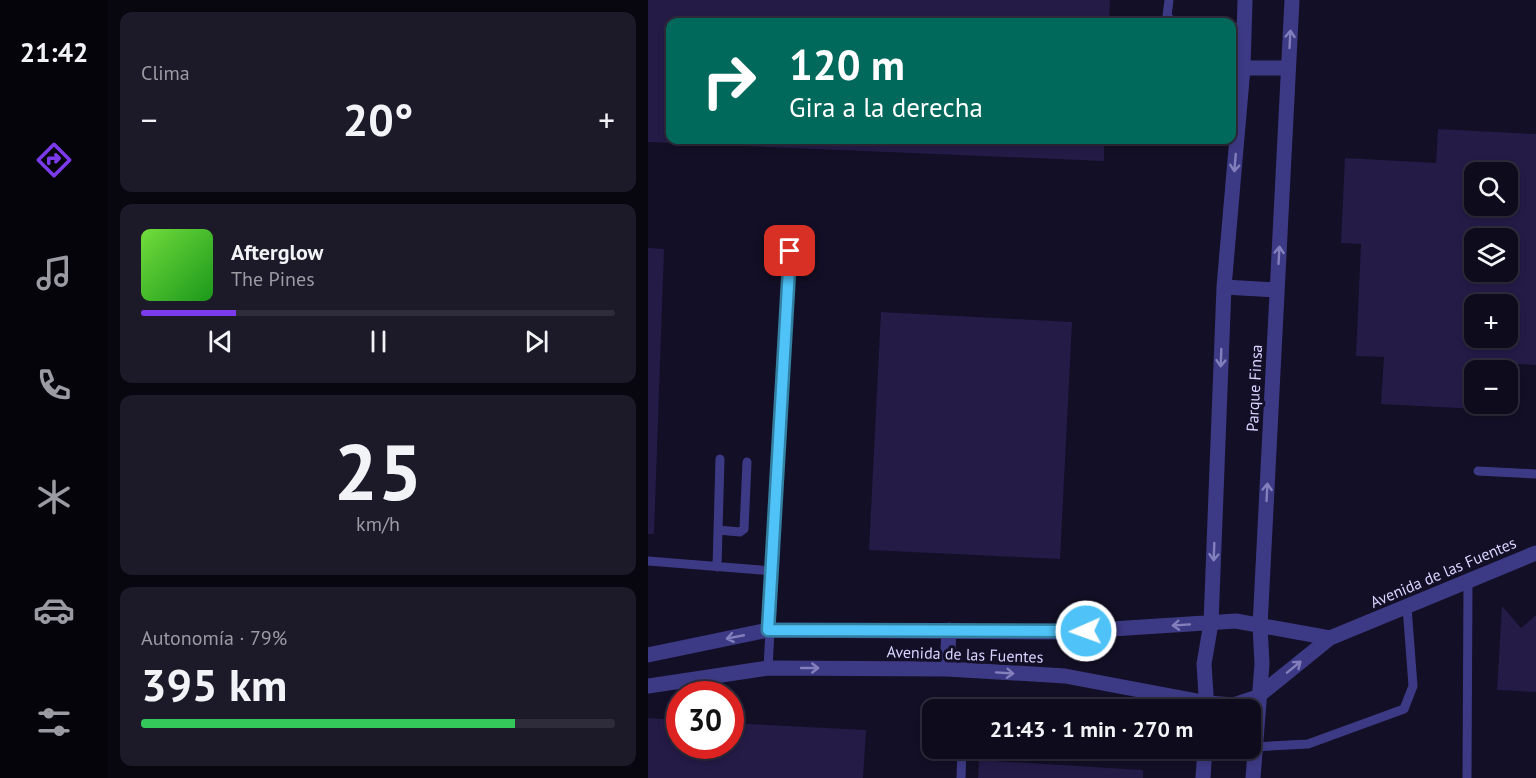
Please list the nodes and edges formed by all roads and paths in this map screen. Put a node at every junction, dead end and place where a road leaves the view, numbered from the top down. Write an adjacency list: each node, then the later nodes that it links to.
1 (1169, 0): 4 (lane)
2 (1245, 0): 5 (street)
3 (1292, 0): 7 (street, Parque Finsa, one-way to 3)
4 (1169, 18)
5 (1238, 27): 6 (street)
6 (1243, 68): 7 (street); 9 (street, one-way to 9)
7 (1288, 68): 10 (street, Parque Finsa, one-way to 7)
8 (790, 251): 19 (lane)
9 (1224, 287): 10 (street); 22 (street, one-way to 22)
10 (1277, 290): 23 (street, Parque Finsa, one-way to 10)
11 (720, 459): 15 (lane)
12 (747, 462): 15 (lane)
13 (1478, 471): 14 (lane)
14 (1536, 474)
15 (718, 530): 18 (lane)
16 (1536, 553): 20 (street, Avenida de las Fuentes)
17 (648, 561): 18 (lane)
18 (717, 567): 19 (lane)
19 (772, 571): 24 (lane)
20 (1468, 581): 21 (street, Avenida de las Fuentes); 42 (lane)
21 (1407, 607): 26 (street, Avenida de las Fuentes); 35 (lane)
22 (1211, 623): 23 (street, Avenida de las Fuentes); 25 (street, Avenida de las Fuentes, one-way to 25); 33 (street)
23 (1260, 626): 26 (street, Avenida de las Fuentes); 31 (street, Parque Finsa)
24 (768, 630): 25 (street, Avenida de las Fuentes); 27 (street, Avenida de las Fuentes, one-way to 27); 28 (lane)
25 (949, 630): 29 (street)
26 (1330, 638): 31 (street, Avenida de las Fuentes, one-way to 26)
27 (648, 655)
28 (768, 668): 29 (street, Avenida de las Fuentes, one-way to 29); 30 (street, Avenida de las Fuentes)
29 (947, 669): 32 (street, Avenida de las Fuentes, one-way to 32)
30 (648, 686)
31 (1257, 697): 34 (street, Avenida de las Fuentes)
32 (1175, 699)
33 (1207, 699)
34 (1251, 699)
35 (1261, 747)
36 (962, 759): 39 (lane)
37 (1204, 759): 40 (street)
38 (1254, 759): 41 (street, Parque Finsa)
39 (961, 778)
40 (1203, 778)
41 (1253, 778)
42 (1467, 778)

